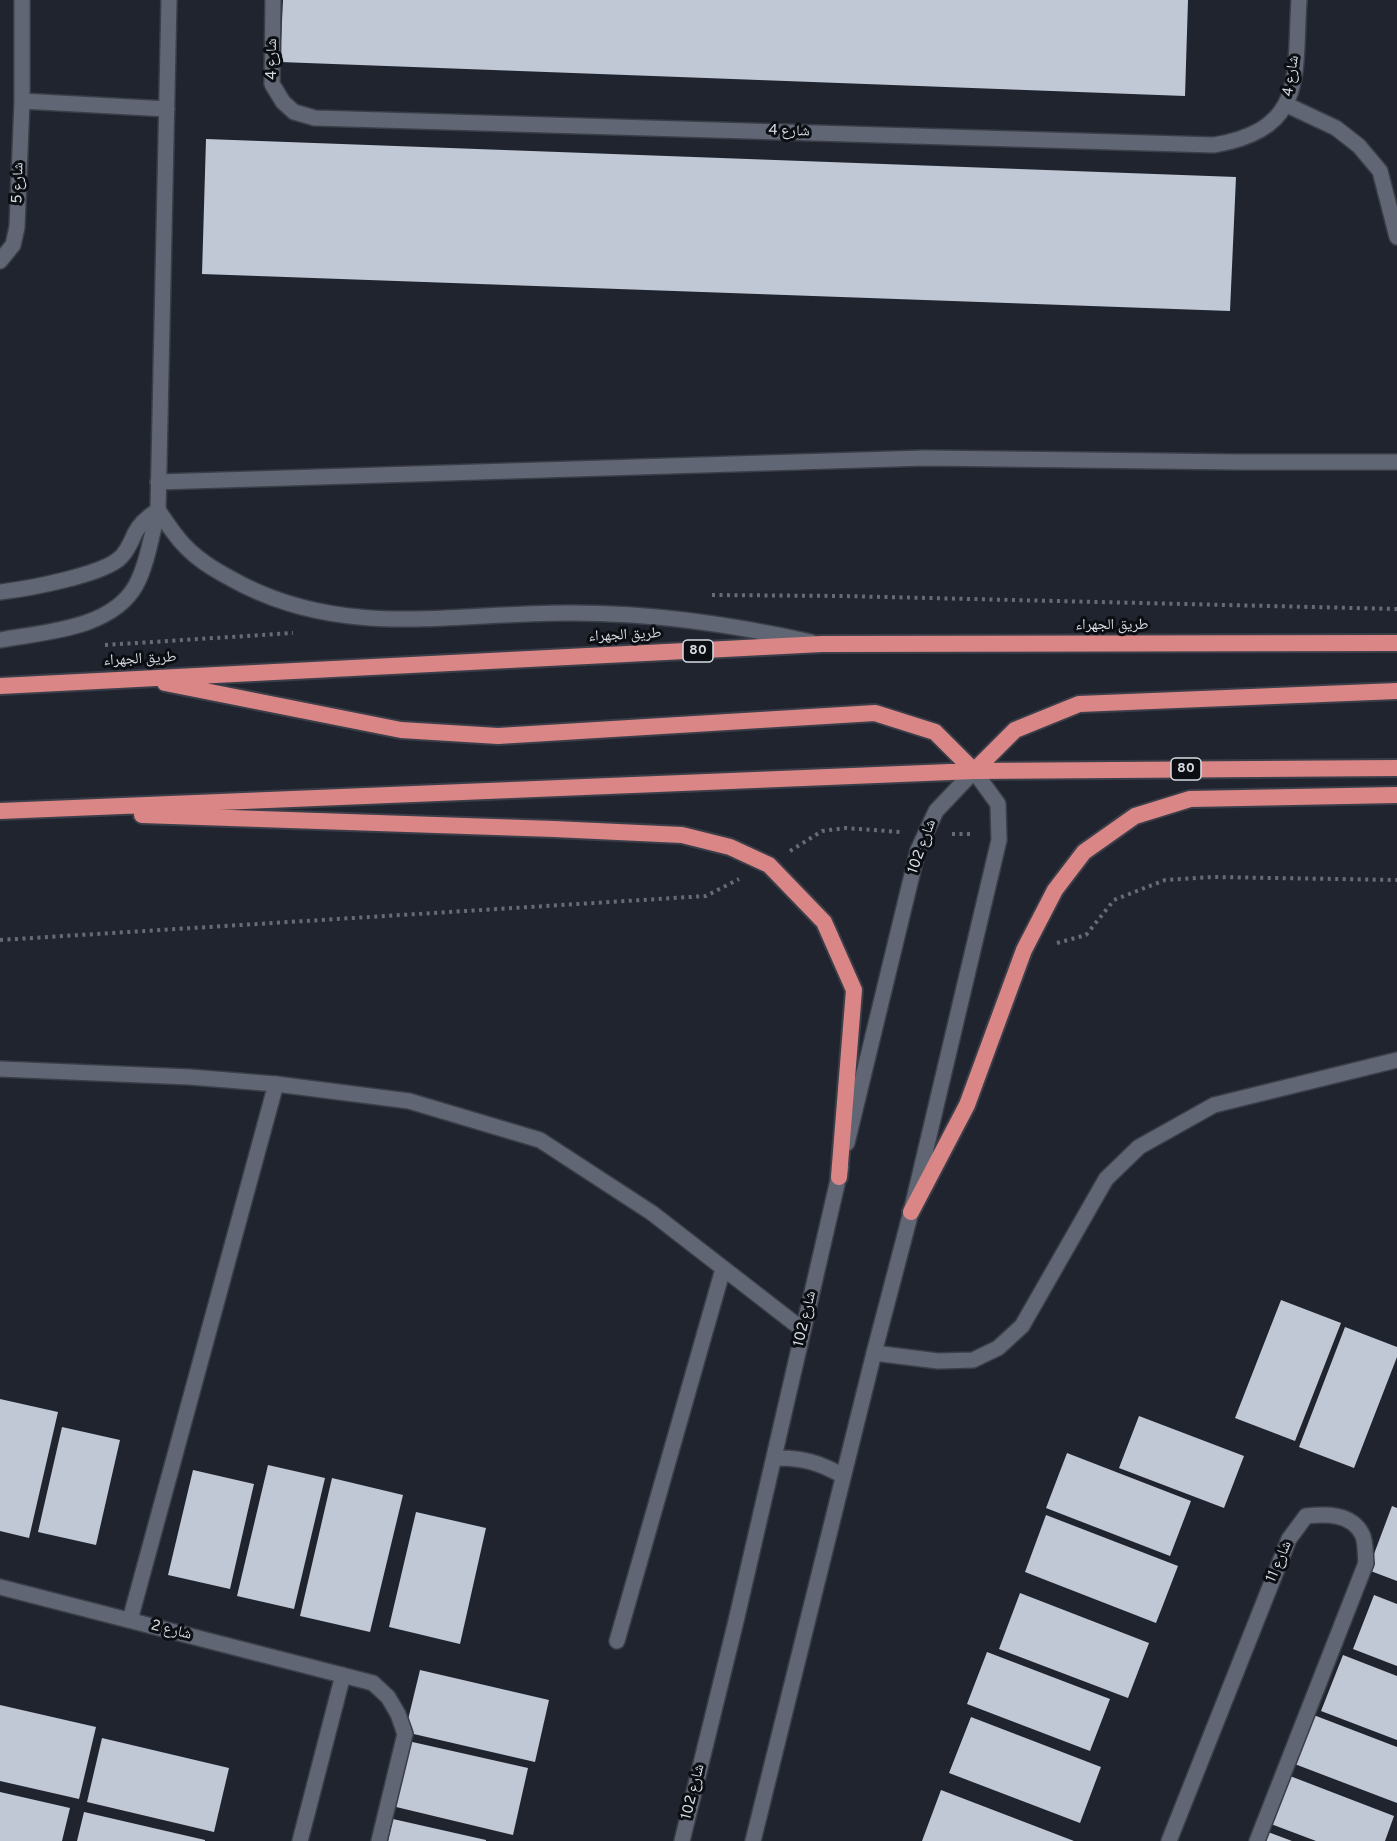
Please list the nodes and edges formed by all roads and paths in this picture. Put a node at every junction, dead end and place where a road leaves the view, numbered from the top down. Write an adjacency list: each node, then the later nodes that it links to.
1 (22, 0): 5 (street, شارع 5)
2 (169, 0): 7 (street)
3 (273, 0): 6 (street, شارع 4)
4 (1299, 0): 6 (street, شارع 4)
5 (22, 101): 7 (street); 9 (street, شارع 5)
6 (1287, 105): 8 (street)
7 (167, 109): 11 (street)
8 (1397, 237)
9 (0, 261)
10 (1397, 462): 11 (street)
11 (158, 482): 12 (street)
12 (158, 510): 13 (street); 14 (street); 16 (street)
13 (0, 592)
14 (0, 640)
15 (1397, 643): 16 (highway, طريق الجهراء / 80)
16 (822, 644): 17 (highway, طريق الجهراء / 80)
17 (140, 678): 18 (highway, طريق الجهراء / 80); 21 (highway)
18 (0, 686)
19 (1397, 691): 21 (highway)
20 (1397, 768): 21 (highway, 80)
21 (974, 771): 23 (highway, 80); 31 (street, شارع 102); 32 (street)
22 (1397, 795): 27 (highway)
23 (5, 811): 24 (highway)
24 (769, 865): 26 (path); 31 (highway)
25 (1397, 880): 27 (path)
26 (0, 940)
27 (1024, 950): 32 (highway)
28 (1397, 1059): 35 (street)
29 (0, 1069): 30 (street)
30 (276, 1084): 33 (street); 39 (street)
31 (839, 1177): 34 (street, شارع 102)
32 (911, 1212): 35 (street)
33 (723, 1269): 34 (street); 40 (street)
34 (803, 1330): 36 (street, شارع 102)
35 (874, 1353): 37 (street)
36 (774, 1458): 37 (street); 44 (street, شارع 102)
37 (843, 1476): 45 (street)
38 (0, 1587): 39 (street, شارع 2)
39 (130, 1620): 41 (street, شارع 2)
40 (616, 1641)
41 (343, 1675): 42 (street); 43 (street, شارع 2)
42 (300, 1841)
43 (378, 1841)
44 (682, 1841)
45 (753, 1841)
46 (1169, 1841): 47 (street, شارع 11)
47 (1257, 1841)

